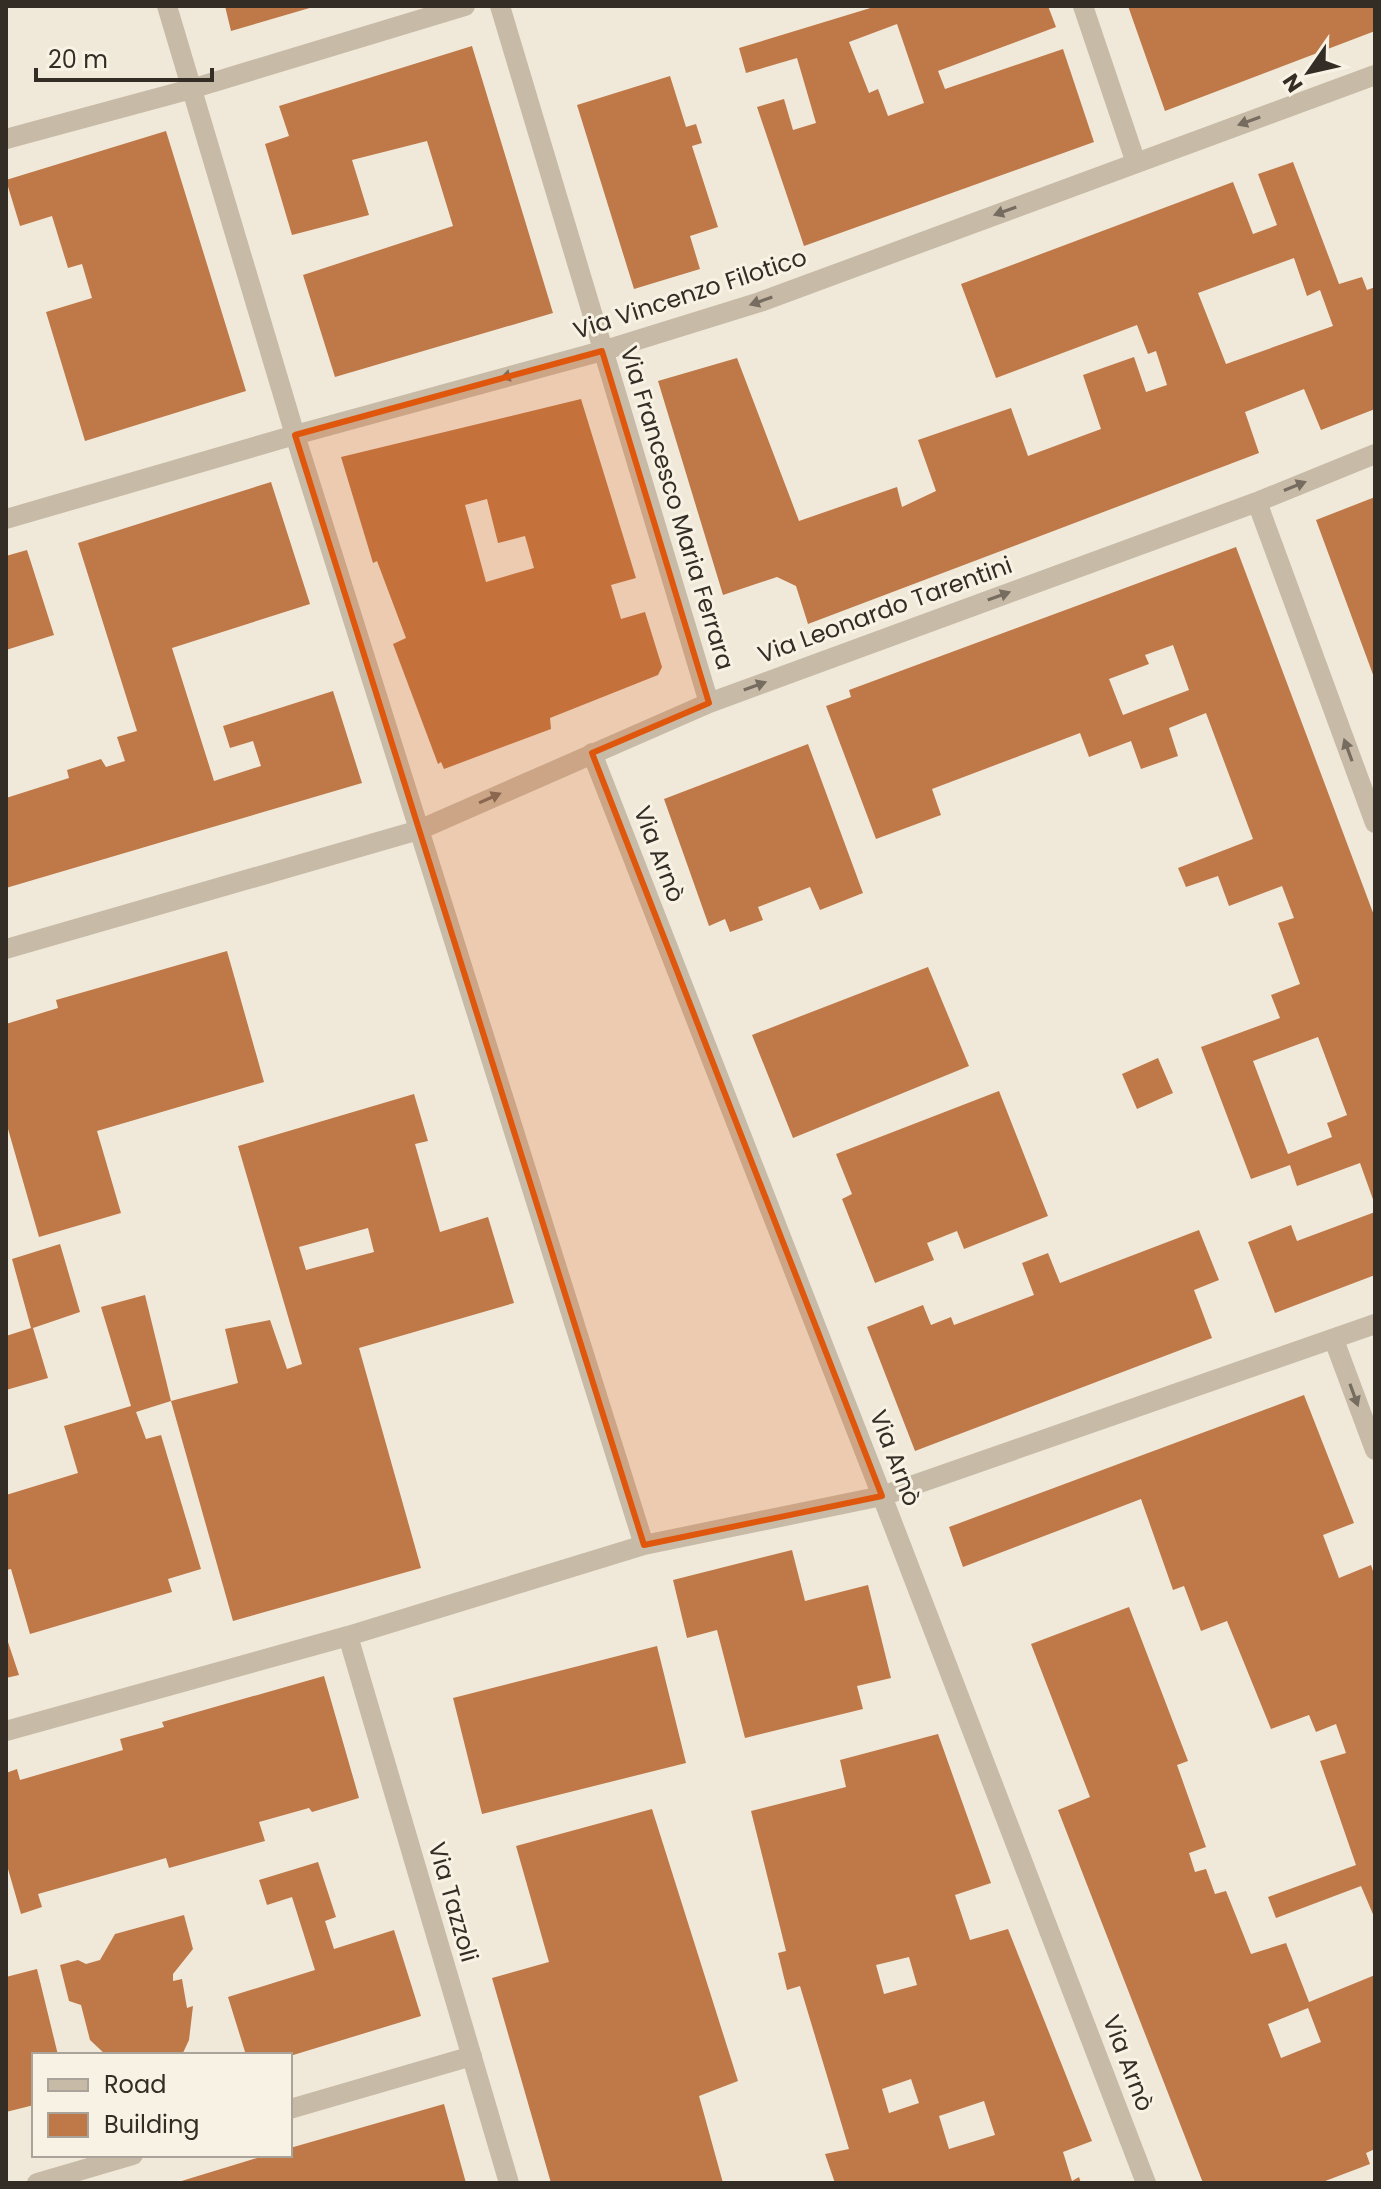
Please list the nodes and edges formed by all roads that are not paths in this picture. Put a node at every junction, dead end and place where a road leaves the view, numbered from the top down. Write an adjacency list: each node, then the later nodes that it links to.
1 (167, 6): 6 (street)
2 (465, 6): 6 (street)
3 (500, 6): 9 (street, Via Francesco Maria Ferrara)
4 (1083, 6): 8 (street)
5 (1375, 75): 8 (street, Via Vincenzo Filotico, one-way to 8)
6 (191, 89): 7 (street); 10 (street)
7 (6, 139)
8 (1136, 163): 9 (street, Via Vincenzo Filotico, one-way to 9)
9 (602, 351): 10 (street, Via Vincenzo Filotico, one-way to 10); 14 (street, Via Francesco Maria Ferrara)
10 (295, 435): 13 (street, Via Vincenzo Filotico); 17 (street)
11 (1375, 454): 12 (street, Via Leonardo Tarentini, one-way to 11)
12 (1257, 502): 14 (street, Via Leonardo Tarentini, one-way to 12); 16 (street, one-way to 12)
13 (6, 519)
14 (709, 703): 15 (street, Via Leonardo Tarentini)
15 (592, 753): 17 (street, Via Leonardo Tarentini, one-way to 15); 22 (street, Via Arnò)
16 (1375, 823)
17 (419, 830): 18 (street, Via Leonardo Tarentini); 23 (street)
18 (6, 949)
19 (1375, 1324): 20 (street)
20 (1334, 1340): 21 (street, one-way to 21); 22 (street)
21 (1375, 1450)
22 (882, 1496): 23 (street); 31 (street, Via Arnò)
23 (644, 1545): 24 (street)
24 (348, 1636): 25 (street); 26 (street, Via Tazzoli)
25 (6, 1731)
26 (472, 2056): 27 (street); 30 (street, Via Tazzoli)
27 (292, 2108)
28 (126, 2157): 29 (street)
29 (37, 2183)
30 (509, 2183)
31 (1146, 2183)

